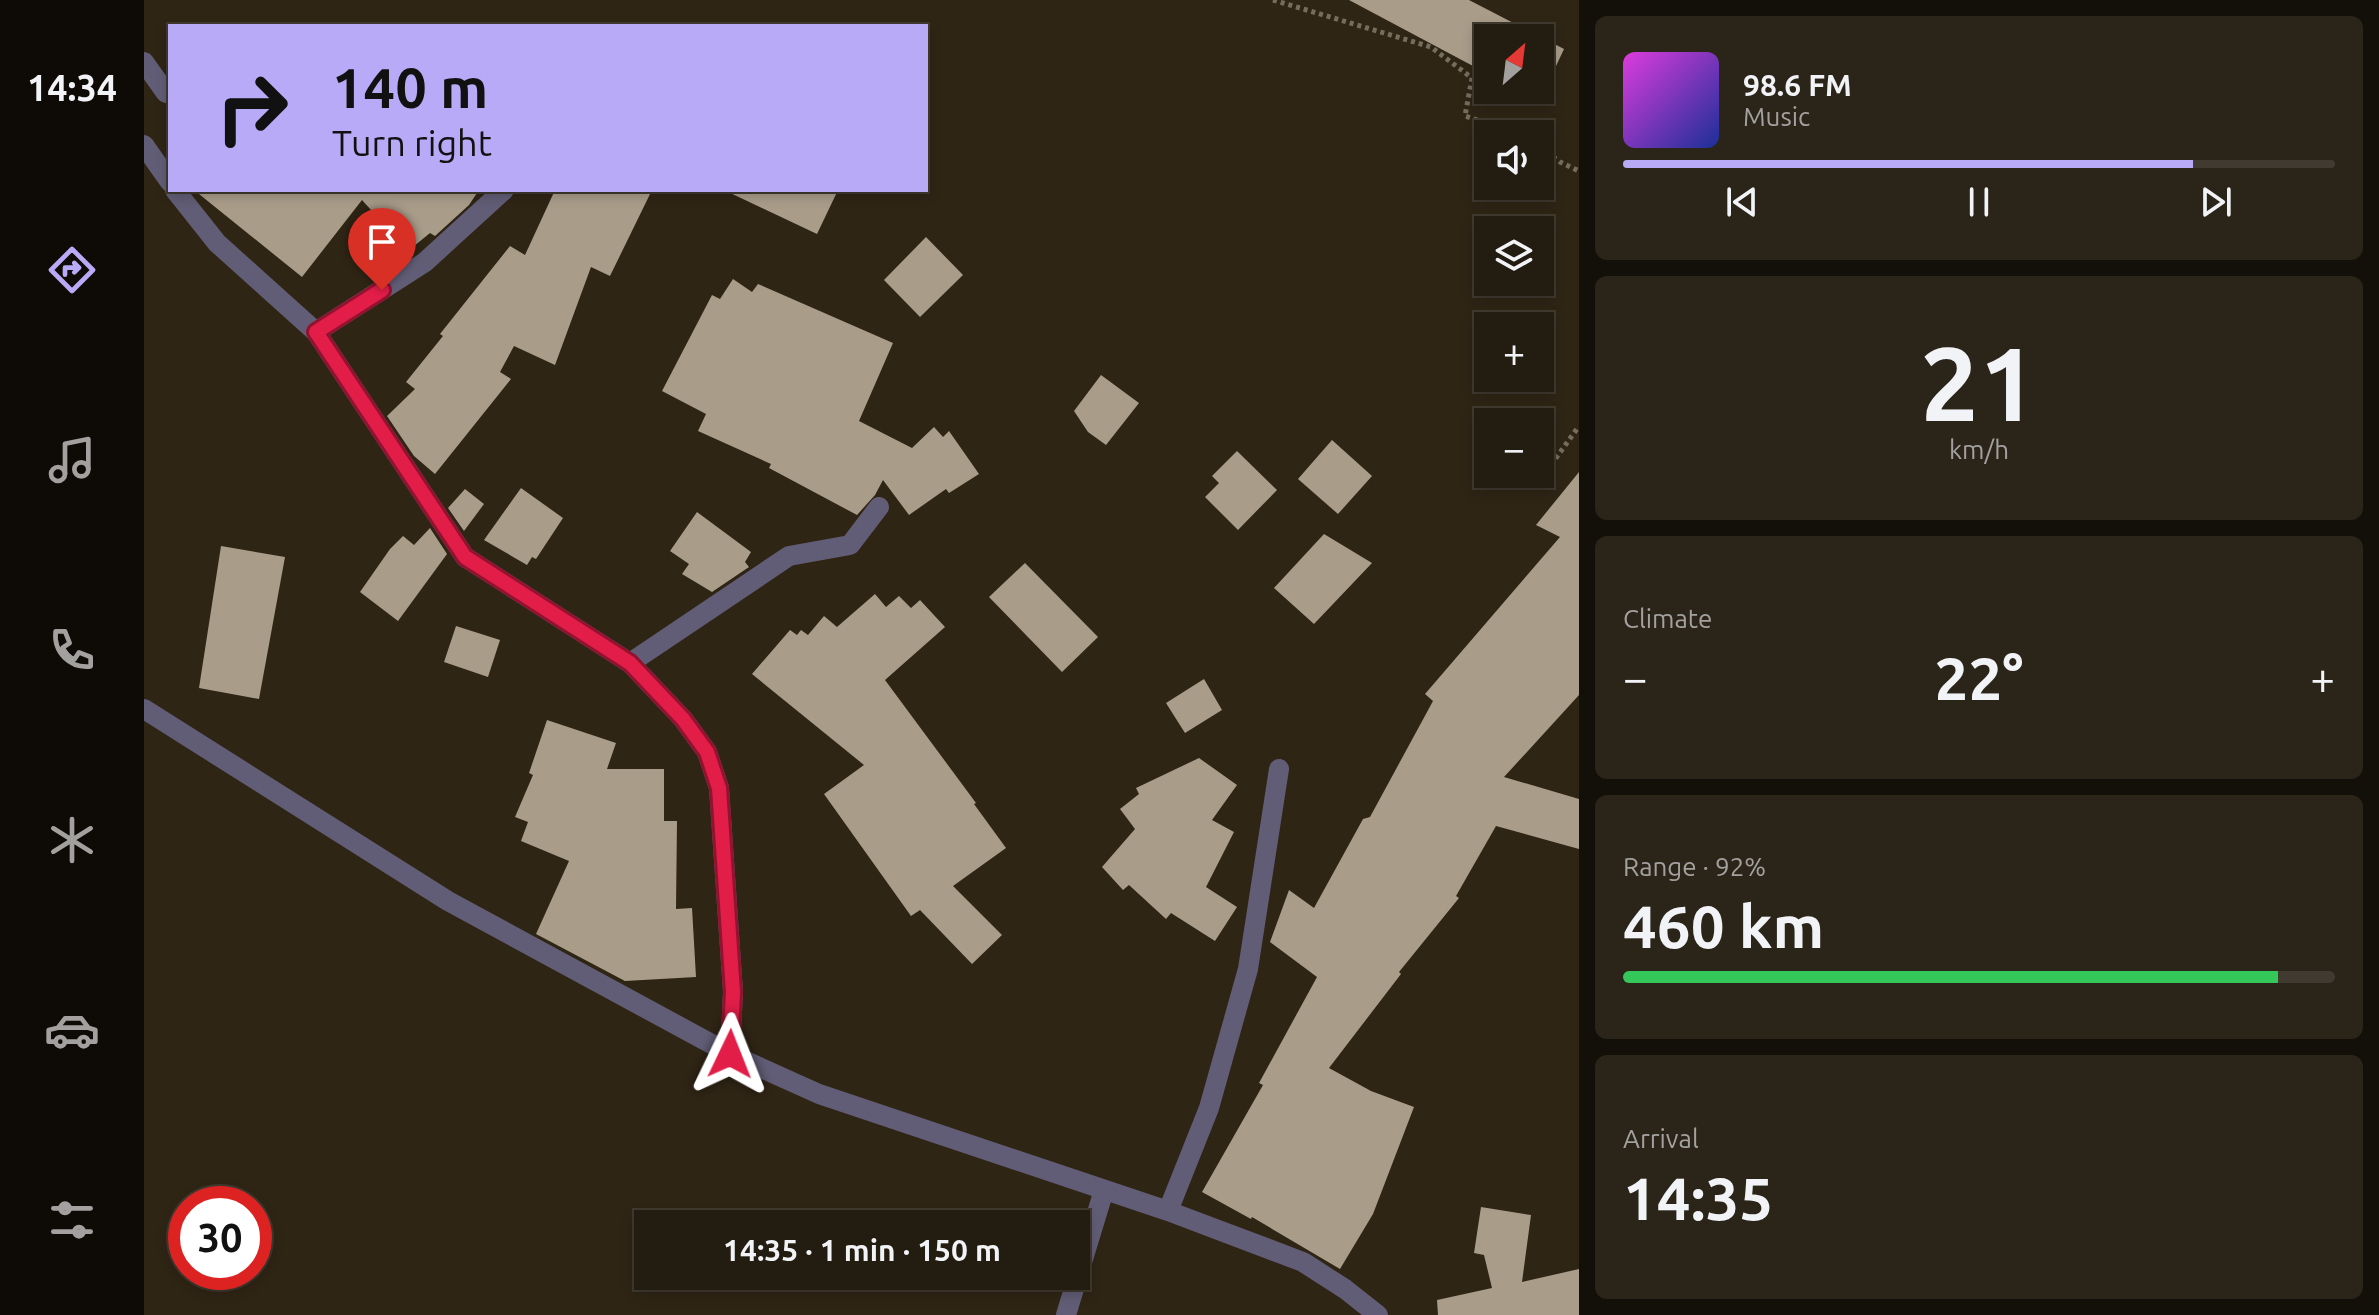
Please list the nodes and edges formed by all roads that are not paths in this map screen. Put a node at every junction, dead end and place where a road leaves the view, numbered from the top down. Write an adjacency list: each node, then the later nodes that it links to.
1 (144, 62): 2 (street)
2 (166, 93)
3 (144, 145): 4 (street)
4 (168, 179)
5 (177, 192): 7 (street)
6 (502, 192): 7 (street)
7 (316, 332): 9 (street)
8 (879, 507): 9 (street)
9 (630, 663): 12 (street)
10 (144, 709): 12 (street)
11 (1279, 769): 14 (street)
12 (730, 1054): 13 (street)
13 (1104, 1190): 14 (street); 15 (street)
14 (1168, 1211): 16 (street)
15 (1066, 1315)
16 (1378, 1315)

